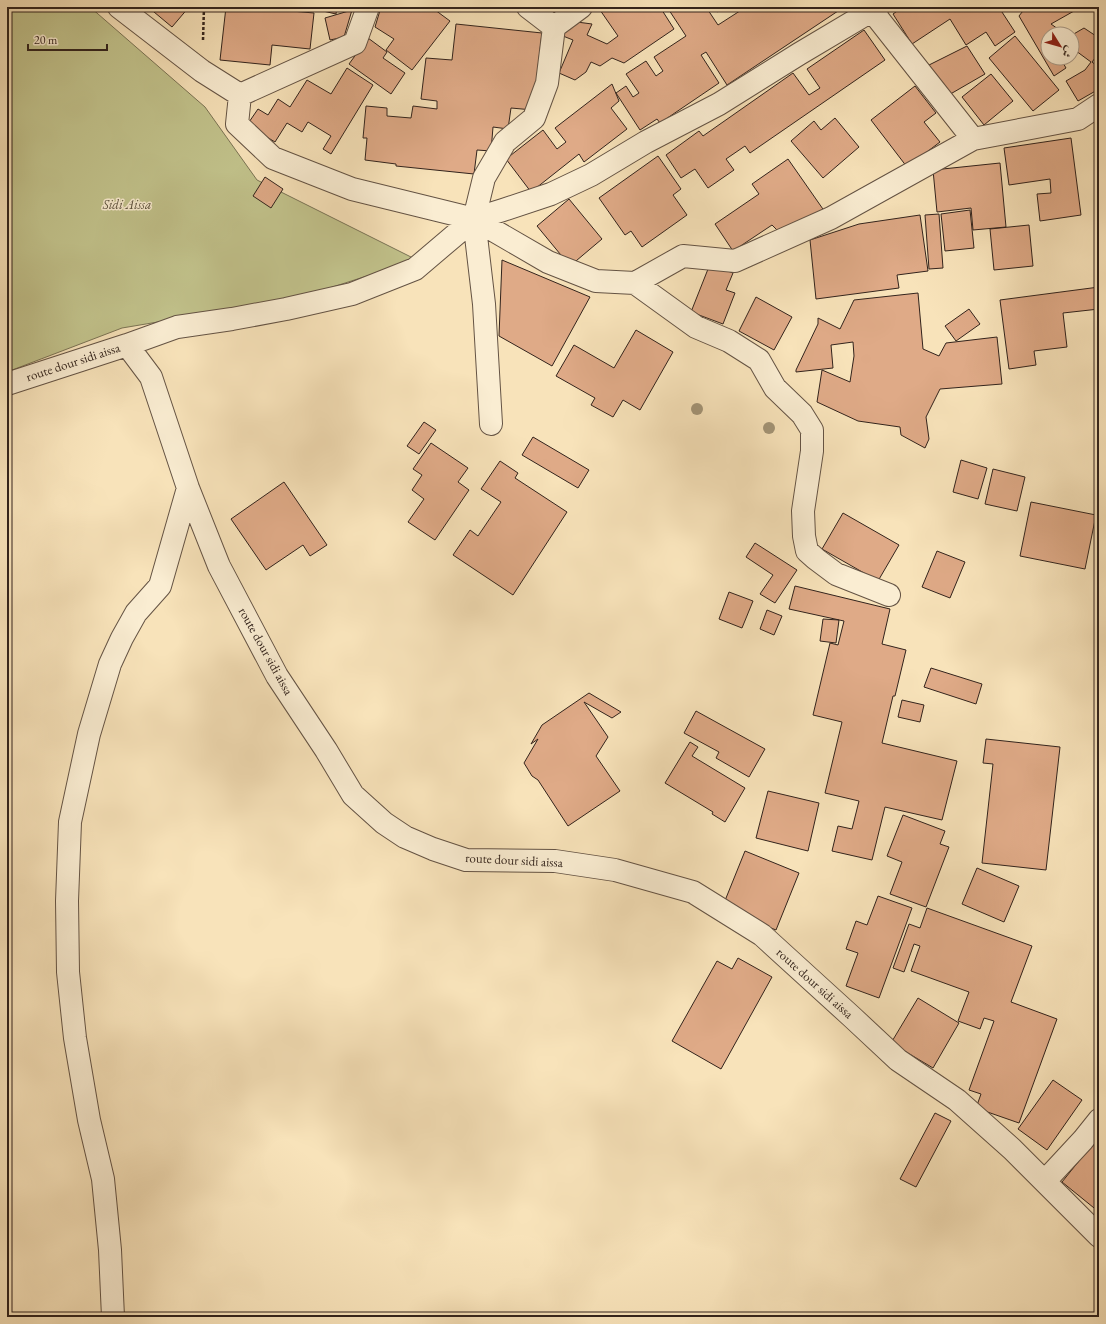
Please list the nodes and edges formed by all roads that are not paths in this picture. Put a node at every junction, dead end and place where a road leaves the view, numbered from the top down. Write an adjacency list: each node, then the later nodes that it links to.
1 (119, 7): 7 (street)
2 (368, 7): 7 (street)
3 (528, 7): 6 (street)
4 (581, 7): 6 (street)
5 (874, 8): 9 (street); 10 (street)
6 (554, 27): 10 (street)
7 (240, 95): 10 (street)
8 (1099, 106): 9 (street)
9 (973, 139): 11 (street)
10 (474, 219): 11 (street); 12 (street); 14 (street)
11 (635, 283): 16 (street)
12 (127, 345): 13 (street, route dour sidi aissa); 15 (street, route dour sidi aissa)
13 (7, 384)
14 (491, 424)
15 (188, 488): 18 (street, route dour sidi aissa); 20 (street)
16 (888, 595)
17 (1099, 1120): 18 (street)
18 (1045, 1180): 19 (street, route dour sidi aissa)
19 (1099, 1236)
20 (113, 1317)

